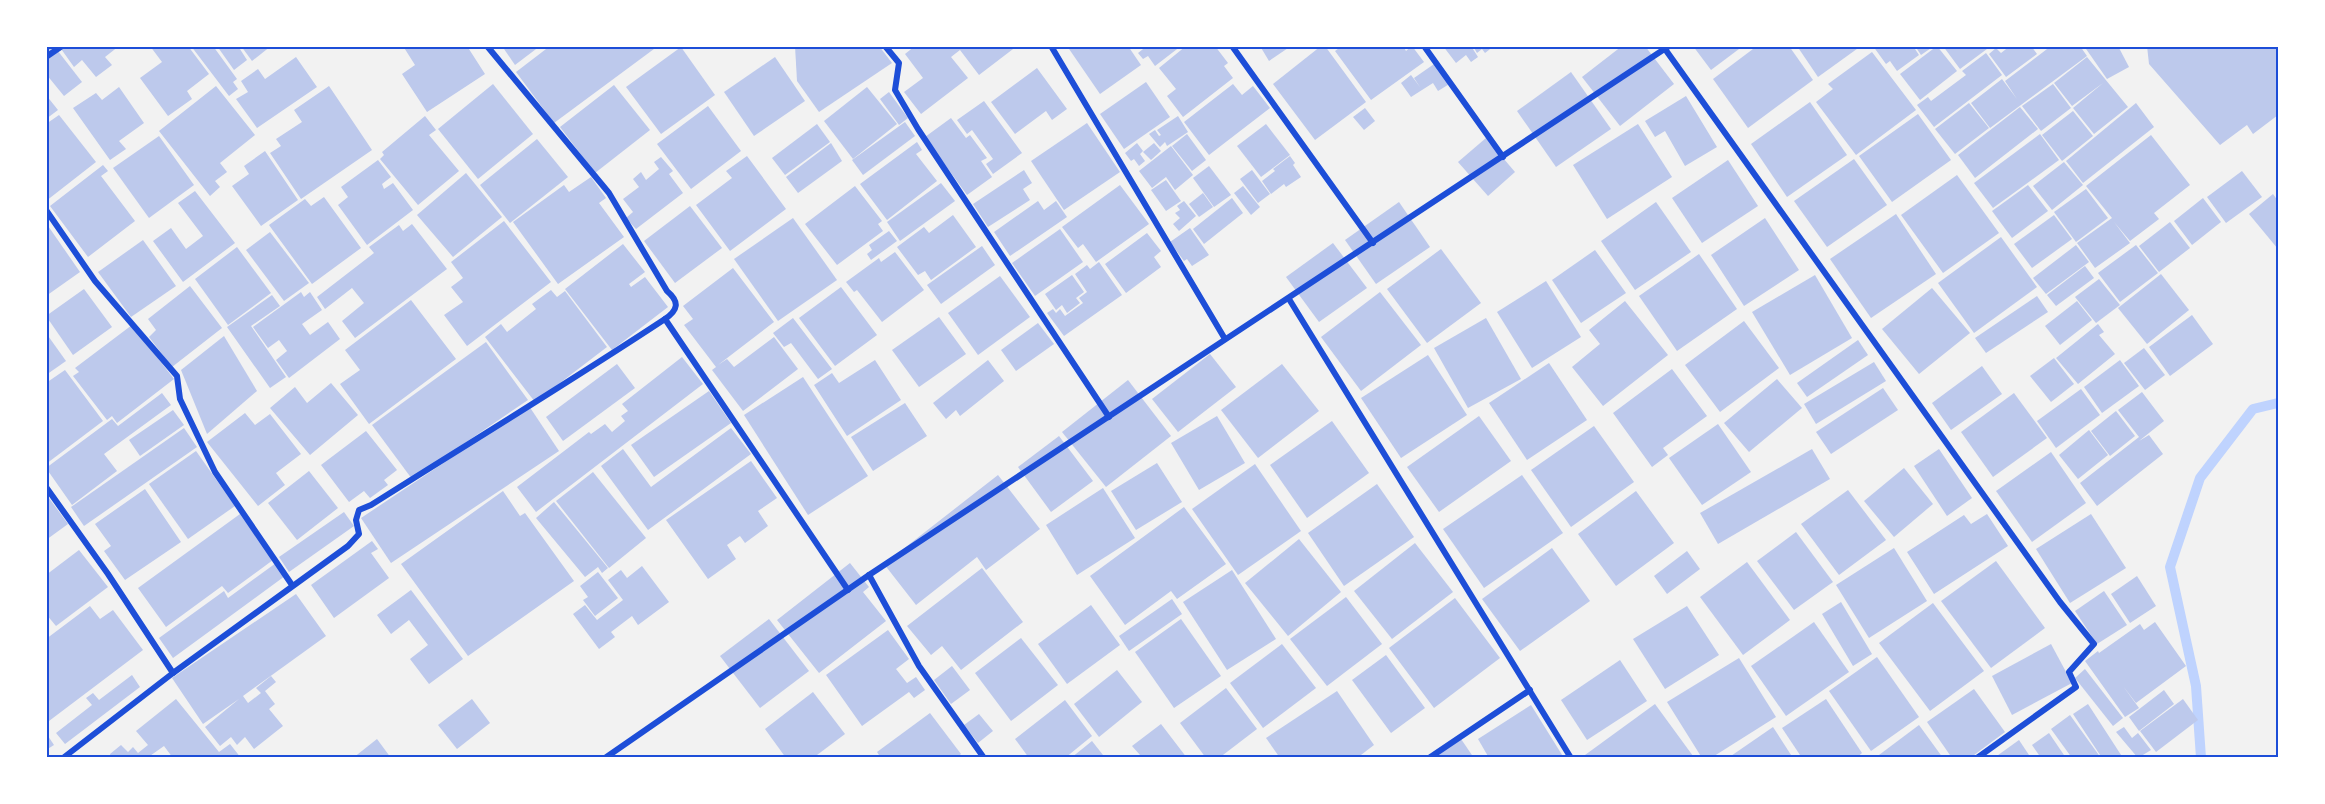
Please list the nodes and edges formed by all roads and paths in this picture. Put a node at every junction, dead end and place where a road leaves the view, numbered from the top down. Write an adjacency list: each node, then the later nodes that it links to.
1 (62, 46): 8 (street)
2 (487, 46): 13 (street)
3 (885, 46): 15 (street)
4 (1051, 46): 14 (street)
5 (1232, 46): 11 (street)
6 (1424, 46): 9 (street)
7 (1667, 48): 9 (street); 27 (street)
8 (46, 57)
9 (1503, 157): 11 (street)
10 (46, 210): 18 (street)
11 (1373, 243): 12 (street)
12 (1289, 299): 14 (street); 21 (street)
13 (665, 319): 18 (street); 19 (street)
14 (1225, 339): 15 (street)
15 (1109, 417): 17 (street)
16 (46, 487): 20 (street)
17 (869, 575): 19 (street); 24 (street)
18 (292, 585): 20 (street)
19 (848, 590): 23 (street)
20 (173, 673): 22 (street)
21 (1530, 690): 25 (street); 26 (street)
22 (63, 758)
23 (604, 758)
24 (984, 758)
25 (1429, 758)
26 (1571, 758)
27 (1977, 758)

